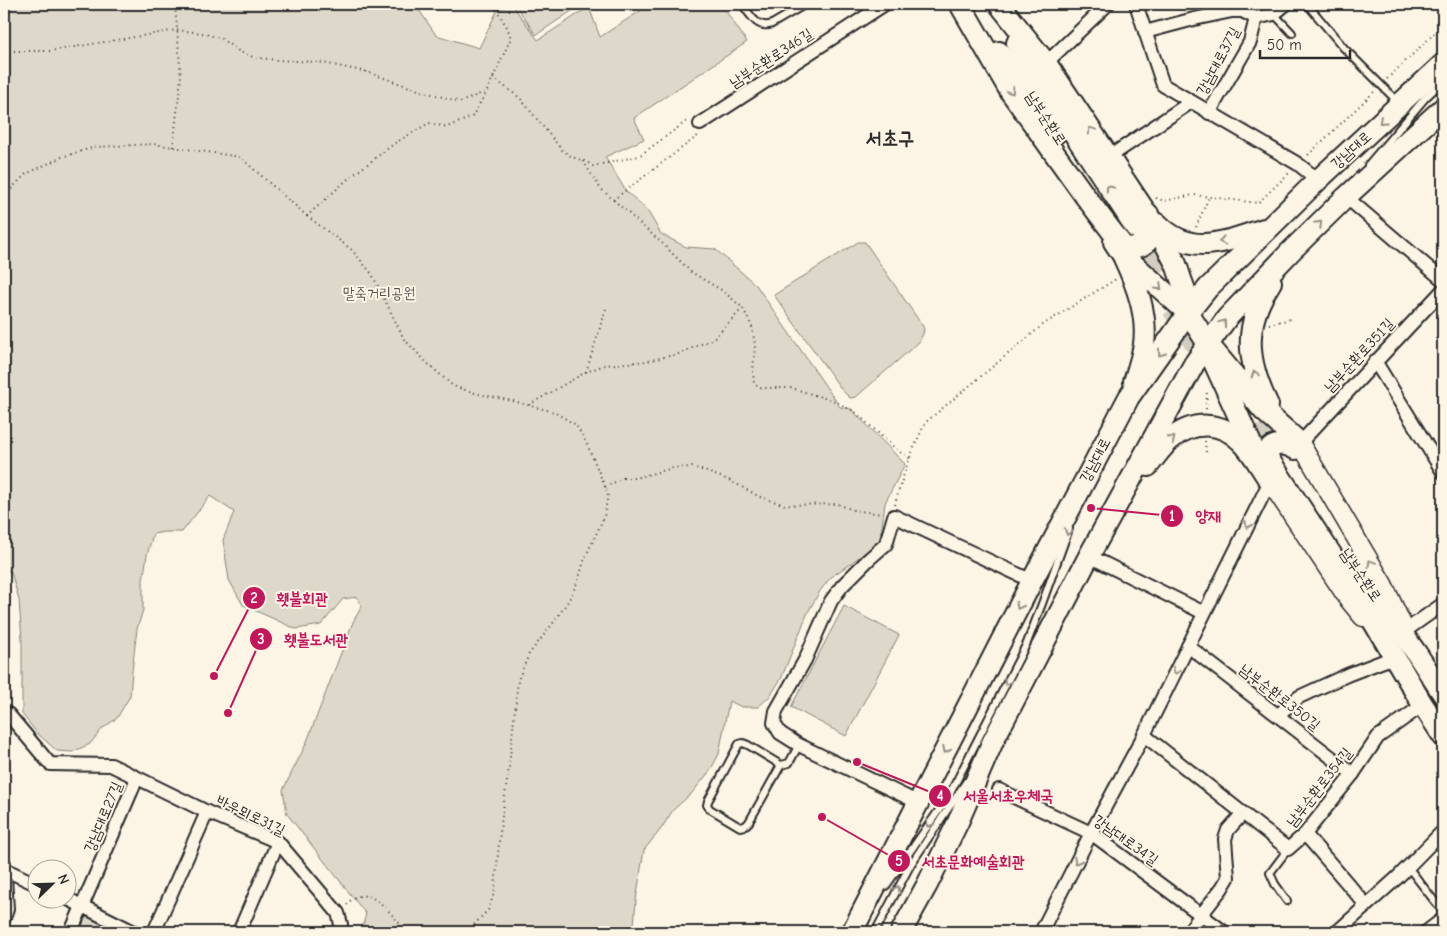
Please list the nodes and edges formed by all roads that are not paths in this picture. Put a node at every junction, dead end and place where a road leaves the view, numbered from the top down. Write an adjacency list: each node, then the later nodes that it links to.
1 (742, 4): 2 (lane)
2 (806, 4)
3 (960, 4): 25 (main road, one-way to 25); 27 (main road, 남부순환로)
4 (994, 4): 27 (main road, 남부순환로, one-way to 4)
5 (999, 4): 15 (main road)
6 (1108, 4): 15 (street)
7 (1136, 4): 13 (street, 강남대로37길)
8 (1286, 4): 11 (street)
9 (1307, 4): 19 (lane)
10 (880, 5): 22 (street, 남부순환로346길)
11 (1274, 14): 12 (street); 14 (lane)
12 (1256, 18): 13 (street, 강남대로37길); 21 (street, 강남대로37길)
13 (1145, 32): 18 (street, 강남대로37길)
14 (1292, 33)
15 (1046, 63): 23 (main road, one-way to 15)
16 (1443, 64): 19 (main road, 강남대로)
17 (1443, 81): 26 (lane)
18 (1191, 102): 21 (street, 강남대로37길); 23 (street)
19 (1400, 105): 24 (main road, 강남대로, one-way to 24)
20 (1443, 108): 26 (main road, 강남대로)
21 (1209, 113): 24 (street, 강남대로37길)
22 (700, 124)
23 (1109, 156): 27 (main road)
24 (1318, 180): 28 (main road, 강남대로)
25 (1085, 196): 27 (main road); 27 (main road)
26 (1346, 197): 29 (main road, 강남대로, one-way to 26); 30 (street)
27 (1136, 226): 28 (main road, one-way to 27); 32 (main road, one-way to 32); 32 (main road); 35 (main road)
28 (1268, 227): 32 (main road, 강남대로)
29 (1291, 251): 33 (main road, 강남대로, one-way to 29); 36 (main road, one-way to 29)
30 (1443, 280)
31 (1443, 290): 34 (street, 남부순환로351길)
32 (1188, 313): 33 (main road); 35 (main road, 강남대로, one-way to 35)
33 (1208, 344): 36 (main road); 37 (main road); 40 (main road, 강남대로)
34 (1375, 361): 36 (street, 남부순환로351길); 39 (street)
35 (1129, 398): 38 (main road, 강남대로)
36 (1300, 444): 37 (main road); 45 (main road, one-way to 36)
37 (1272, 468): 40 (main road, one-way to 37); 44 (street, one-way to 44); 47 (main road, 남부순환로); 48 (main road, 남부순환로)
38 (1091, 469): 42 (main road, 강남대로); 85 (lane, one-way to 85)
39 (1443, 471)
40 (1117, 502): 41 (main road, 강남대로)
41 (1089, 556): 44 (street); 55 (main road, 강남대로)
42 (1032, 581): 56 (street); 61 (main road, 강남대로, one-way to 61)
43 (1443, 604): 45 (street)
44 (1204, 613): 46 (street)
45 (1405, 631): 47 (main road)
46 (1188, 646): 51 (street, 남부순환로350길); 53 (street, one-way to 53)
47 (1417, 654): 49 (main road, 남부순환로)
48 (1394, 657): 50 (main road, 남부순환로); 51 (street)
49 (1443, 694)
50 (1423, 705): 54 (main road, 남부순환로); 58 (street, 남부순환로354길)
51 (1278, 715): 58 (street, 남부순환로350길)
52 (4, 718): 59 (street, 강남대로27길)
53 (1144, 735): 63 (street); 65 (street)
54 (1443, 736)
55 (993, 741): 86 (lane, one-way to 55); 87 (main road, 강남대로)
56 (799, 745): 57 (lane); 61 (street)
57 (781, 765): 57 (lane)
58 (1353, 774): 66 (street, 남부순환로354길)
59 (137, 778): 62 (street, 바우뫼로31길); 75 (street, 강남대로27길)
60 (999, 790): 65 (street, 강남대로34길)
61 (919, 803): 85 (main road, 강남대로)
62 (207, 812): 67 (street, 바우뫼로31길); 82 (street)
63 (1243, 813): 68 (street); 77 (street)
64 (1443, 831): 70 (street)
65 (1092, 833): 77 (street, 강남대로34길); 88 (street, one-way to 88)
66 (1305, 834): 68 (street, 남부순환로354길); 74 (street)
67 (278, 842): 83 (street); 84 (street, 바우뫼로31길)
68 (1288, 850): 72 (lane, 남부순환로354길)
69 (4, 866): 71 (street); 78 (street)
70 (1408, 867): 74 (street); 76 (lane)
71 (28, 879)
72 (1287, 901)
73 (78, 904): 75 (street)
74 (1366, 905): 91 (street)
75 (83, 906): 80 (street, 강남대로27길); 81 (street)
76 (1443, 912)
77 (1201, 915): 89 (street); 90 (street, 강남대로34길)
78 (4, 918)
79 (1443, 919): 92 (street)
80 (71, 932)
81 (134, 932)
82 (154, 932)
83 (239, 932)
84 (339, 932)
85 (853, 932)
86 (875, 932)
87 (901, 932)
88 (1041, 932)
89 (1188, 932)
90 (1224, 932)
91 (1337, 932)
92 (1426, 932)

